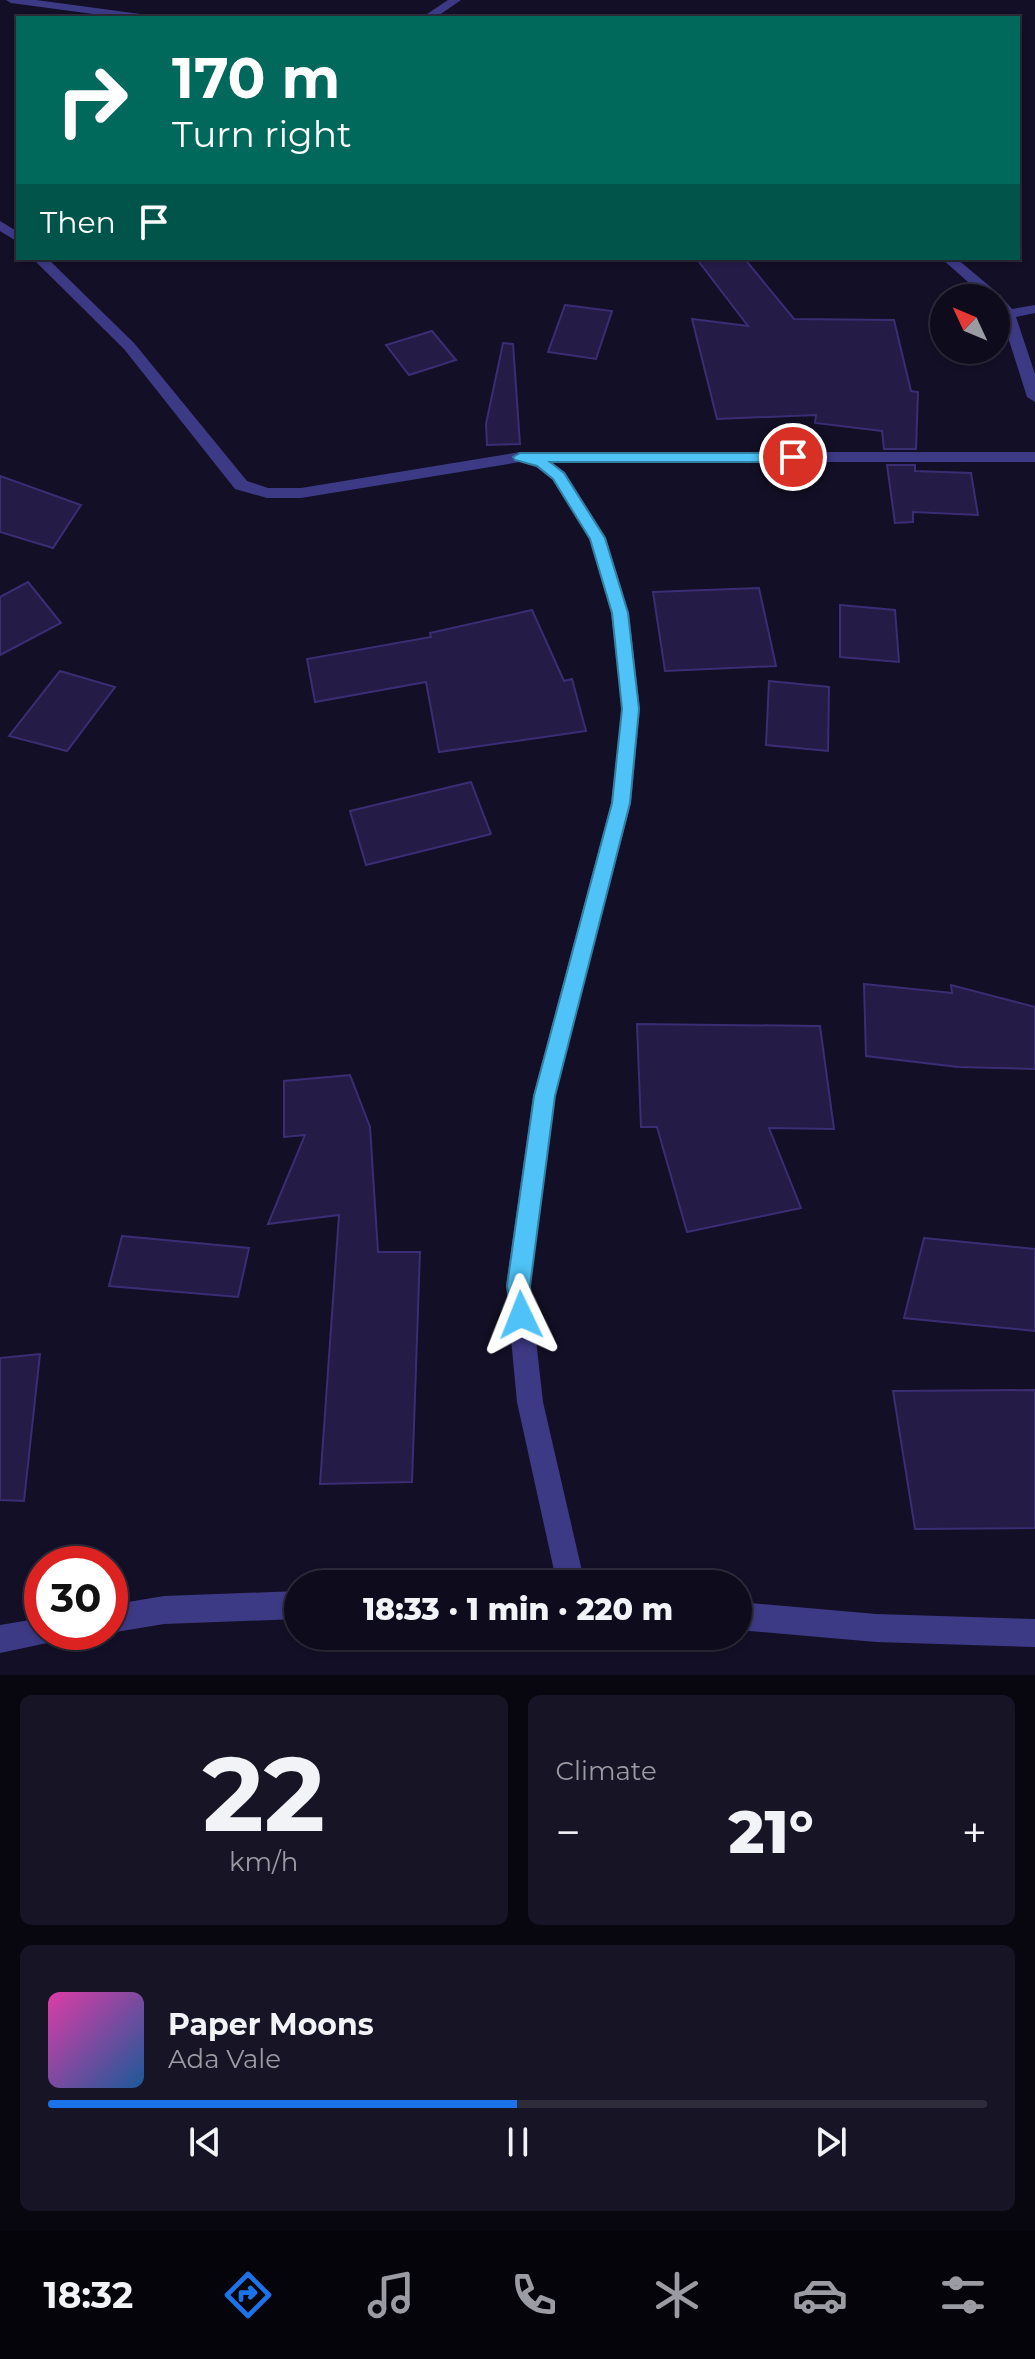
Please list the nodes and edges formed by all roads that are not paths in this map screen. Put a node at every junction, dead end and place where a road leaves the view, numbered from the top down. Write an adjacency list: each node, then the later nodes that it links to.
1 (11, 0): 3 (street)
2 (456, 0): 4 (street)
3 (133, 16)
4 (430, 16)
5 (41, 260): 12 (street)
6 (950, 260): 7 (street)
7 (978, 284)
8 (1035, 309): 9 (street)
9 (1010, 314)
10 (1010, 320): 11 (street)
11 (1035, 397)
12 (520, 457): 13 (street); 14 (street)
13 (1035, 457)
14 (568, 1570)
15 (284, 1606): 16 (street)
16 (128, 1616)
17 (752, 1617): 18 (street)
18 (1035, 1633)
19 (24, 1635): 20 (street)
20 (0, 1639)

